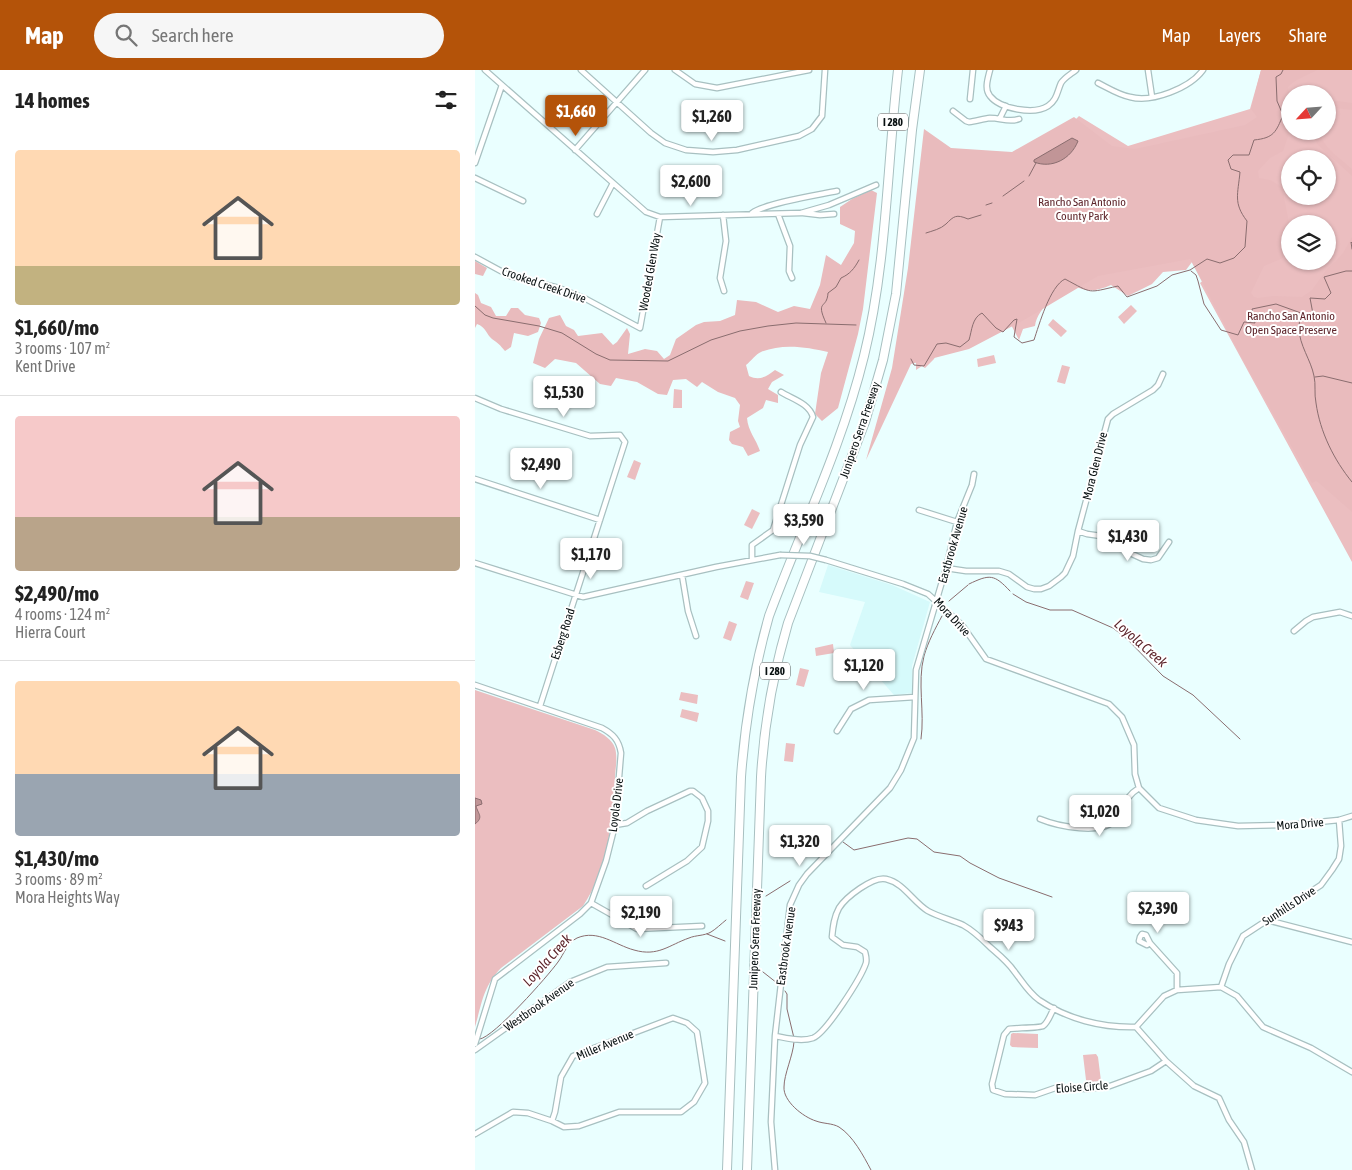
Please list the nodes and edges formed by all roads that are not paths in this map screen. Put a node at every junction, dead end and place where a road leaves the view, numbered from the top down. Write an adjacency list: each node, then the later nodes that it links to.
1 (485, 70): 15 (street)
2 (581, 70): 18 (street)
3 (645, 70): 18 (street)
4 (675, 70): 5 (street)
5 (809, 70)
6 (825, 70): 18 (street)
7 (898, 70): 87 (highway, Junipero Serra Freeway / I 280)
8 (920, 70): 88 (highway, Junipero Serra Freeway / I 280)
9 (973, 70): 17 (street)
10 (990, 70): 19 (street)
11 (1075, 70): 19 (street)
12 (1148, 70): 16 (street)
13 (1203, 70): 16 (street)
14 (1098, 83): 16 (street)
15 (502, 85): 23 (street); 24 (street)
16 (1152, 97)
17 (970, 99)
18 (618, 102): 23 (street)
19 (1007, 106): 21 (street)
20 (953, 111): 21 (street)
21 (1001, 118): 22 (street)
22 (1019, 119)
23 (575, 150): 26 (street)
24 (475, 163)
25 (475, 178): 29 (street)
26 (613, 182): 31 (street); 36 (street)
27 (876, 186): 30 (street)
28 (837, 191): 32 (street)
29 (523, 201)
30 (801, 213): 33 (street); 34 (street)
31 (597, 214)
32 (751, 214): 33 (street); 35 (street)
33 (778, 214): 38 (street)
34 (833, 214)
35 (723, 215): 36 (street); 39 (street)
36 (660, 217): 40 (street, Wooded Glen Way)
37 (475, 257): 40 (street, Crooked Creek Drive)
38 (792, 278)
39 (724, 291)
40 (640, 328)
41 (1163, 374): 49 (street, Mora Glen Drive)
42 (781, 392): 51 (street)
43 (475, 398): 47 (street, Esberg Road)
44 (974, 474): 48 (street, Eastbrook Avenue)
45 (475, 479): 47 (street)
46 (919, 510): 48 (street)
47 (600, 520): 55 (street, Esberg Road)
48 (957, 522): 53 (street, Eastbrook Avenue)
49 (1078, 530): 50 (street); 53 (street, Mora Glen Drive)
50 (1169, 542)
51 (752, 560): 54 (street, Mora Drive); 56 (street, Mora Drive, bridge)
52 (475, 563): 55 (street, Mora Drive)
53 (946, 568): 56 (street, Eastbrook Avenue)
54 (682, 575): 55 (street, Mora Drive); 59 (street)
55 (576, 594): 62 (street, Esberg Road)
56 (937, 601): 61 (street, Eastbrook Avenue); 64 (street, Mora Drive)
57 (1352, 616): 58 (street)
58 (1294, 632)
59 (696, 636)
60 (475, 684): 62 (street, Loyola Drive)
61 (915, 697): 63 (street); 80 (street, Eastbrook Avenue)
62 (540, 706): 68 (street, Loyola Drive)
63 (837, 731)
64 (1139, 788): 66 (street); 67 (street, Mora Drive)
65 (1352, 816): 67 (street, Mora Drive)
66 (1040, 819)
67 (1339, 820): 71 (street, Sunhills Drive)
68 (615, 825): 69 (street); 70 (street, Loyola Drive)
69 (646, 886)
70 (591, 903): 72 (street); 81 (street)
71 (1267, 920): 73 (street); 76 (street, Sunhills Drive)
72 (702, 926)
73 (1352, 942)
74 (1150, 943): 77 (street)
75 (666, 963): 82 (street, Westbrook Avenue)
76 (1221, 987): 77 (street); 84 (street)
77 (1177, 990): 79 (street)
78 (1053, 1008): 79 (street); 80 (street); 83 (street, Eloise Circle)
79 (1136, 1027): 83 (street)
80 (775, 1036): 89 (street, Eastbrook Avenue)
81 (475, 1044)
82 (475, 1050)
83 (1166, 1061): 90 (street)
84 (1352, 1072)
85 (552, 1121): 85 (street, Miller Avenue); 86 (street)
86 (475, 1134)
87 (727, 1170)
88 (747, 1170)
89 (775, 1170)
90 (1252, 1170)

